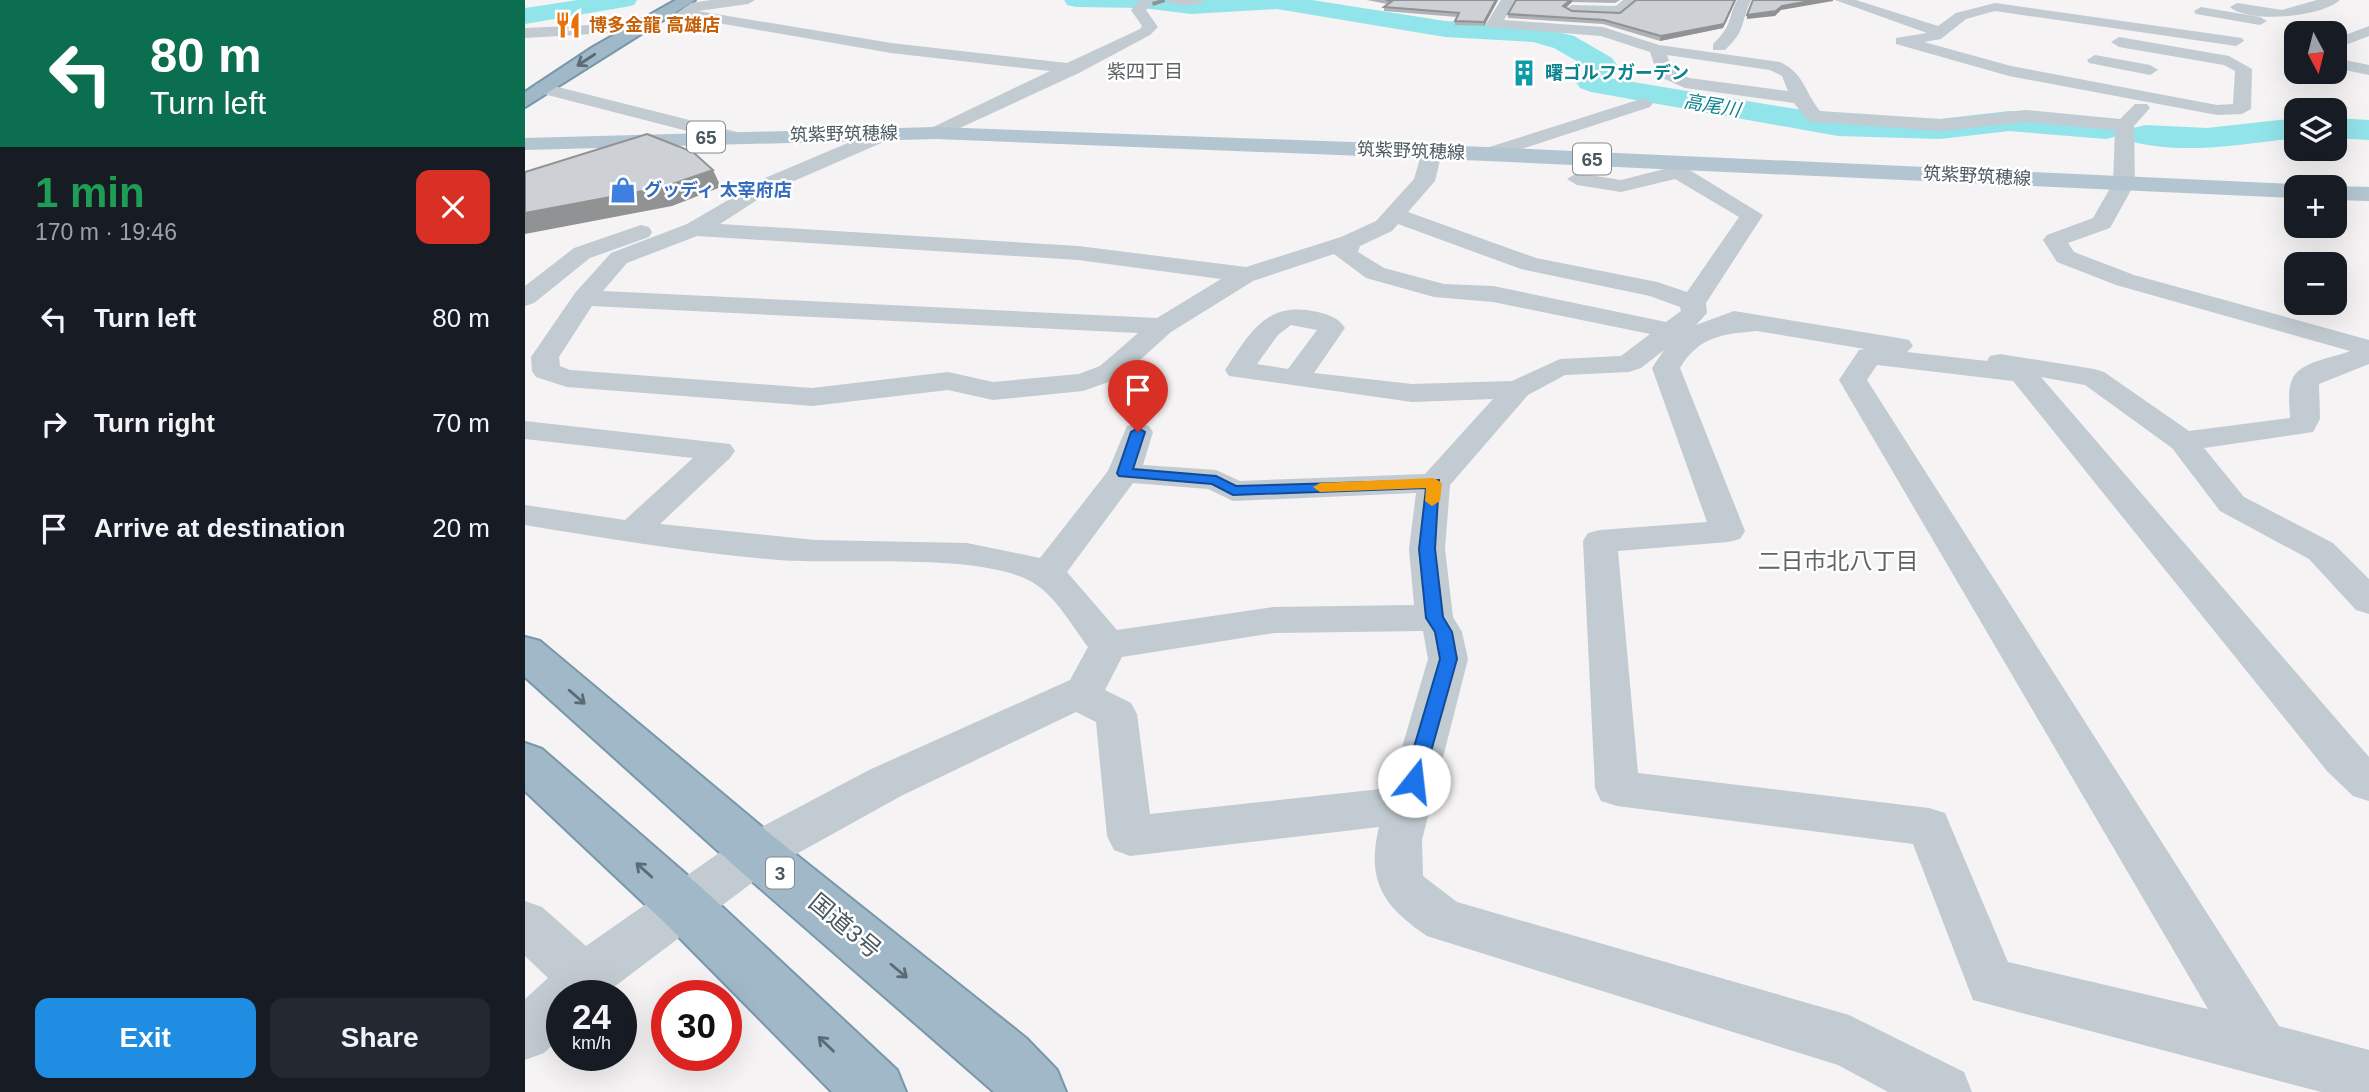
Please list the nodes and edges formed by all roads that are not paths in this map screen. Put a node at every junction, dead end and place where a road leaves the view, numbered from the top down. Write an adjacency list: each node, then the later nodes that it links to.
1 (660, 0): 22 (highway)
2 (687, 0): 21 (highway)
3 (748, 0): 36 (street)
4 (1149, 0): 36 (street)
5 (1173, 0): 6 (street)
6 (1198, 0)
7 (1631, 0): 17 (street)
8 (1744, 0): 31 (street)
9 (1842, 0): 24 (street)
10 (2212, 0): 13 (street)
11 (2252, 0): 12 (street)
12 (2291, 0)
13 (2333, 0)
14 (1505, 3): 16 (street); 29 (street)
15 (1997, 3): 19 (street); 24 (street)
16 (1528, 7)
17 (1555, 8)
18 (2182, 8): 20 (street)
19 (2144, 19): 27 (street); 28 (street)
20 (2260, 21)
21 (638, 28): 22 (street); 42 (highway, one-way to 42)
22 (607, 29): 25 (street); 32 (highway)
23 (2369, 31): 26 (street)
24 (1940, 32): 40 (street)
25 (525, 33)
26 (2347, 39)
27 (2236, 41)
28 (2119, 42): 33 (street); 43 (street)
29 (1662, 46): 31 (street); 44 (street)
30 (1770, 50): 34 (street)
31 (1714, 51): 34 (street)
32 (560, 55)
33 (2095, 60): 38 (street); 40 (street)
34 (1754, 62): 44 (street)
35 (2347, 65): 37 (street)
36 (1073, 69): 49 (street)
37 (2369, 70)
38 (2162, 73)
39 (2347, 79): 41 (street)
40 (2073, 82): 43 (street)
41 (2349, 82)
42 (542, 88): 45 (highway); 50 (street)
43 (2150, 97): 47 (street)
44 (1800, 98): 47 (street)
45 (525, 101)
46 (1644, 103): 53 (street)
47 (2125, 125): 56 (street)
48 (888, 133): 49 (main road, 筑紫野筑穂線 / 65); 50 (main road, 筑紫野筑穂線 / 65); 57 (street)
49 (936, 133): 52 (main road, 筑紫野筑穂線 / 65)
50 (730, 136): 51 (main road, 筑紫野筑穂線 / 65)
51 (525, 144)
52 (1432, 152): 53 (main road, 筑紫野筑穂線 / 65); 61 (street)
53 (1487, 153): 54 (main road, 筑紫野筑穂線 / 65)
54 (1678, 167): 55 (street); 56 (main road, 筑紫野筑穂線 / 65); 67 (street)
55 (1577, 179)
56 (2124, 183): 58 (main road, 筑紫野筑穂線 / 65); 71 (street)
57 (762, 190): 62 (street); 65 (street)
58 (2284, 190)
59 (2347, 193): 60 (main road)
60 (2369, 194)
61 (1396, 215): 63 (street); 67 (street)
62 (695, 229): 64 (street); 66 (street)
63 (1349, 242): 64 (street); 70 (street)
64 (1247, 275): 69 (street)
65 (526, 298)
66 (584, 298): 69 (street); 69 (street)
67 (1694, 308): 68 (street); 70 (street)
68 (1756, 323): 72 (street); 98 (street)
69 (1163, 326)
70 (1668, 330): 74 (street)
71 (2369, 350): 77 (street)
72 (2019, 370): 77 (street); 89 (street); 98 (street)
73 (1295, 379): 74 (street)
74 (1518, 389): 79 (street)
75 (525, 430): 81 (street)
76 (1138, 432): 78 (street)
77 (2183, 441): 83 (street)
78 (1125, 473): 79 (street); 82 (street)
79 (1434, 483): 84 (street)
80 (525, 516): 81 (street)
81 (633, 531): 82 (street)
82 (1047, 574): 85 (street)
83 (2369, 601)
84 (1434, 618): 85 (street); 90 (street)
85 (1108, 645): 87 (street)
86 (525, 652): 91 (highway, 国道3号 / 3, one-way to 91)
87 (1078, 694): 90 (street); 91 (street)
88 (525, 762): 92 (highway, one-way to 88)
89 (2369, 783)
90 (1407, 805): 100 (street)
91 (756, 853): 92 (street); 102 (highway, 国道3号 / 3, one-way to 102)
92 (683, 905): 95 (street); 101 (highway, one-way to 92)
93 (525, 923): 94 (street)
94 (564, 980)
95 (585, 980)
96 (546, 1014): 97 (street)
97 (525, 1034)
98 (2262, 1048): 99 (street)
99 (2369, 1078)
100 (1915, 1085)
101 (875, 1092)
102 (1035, 1092)

